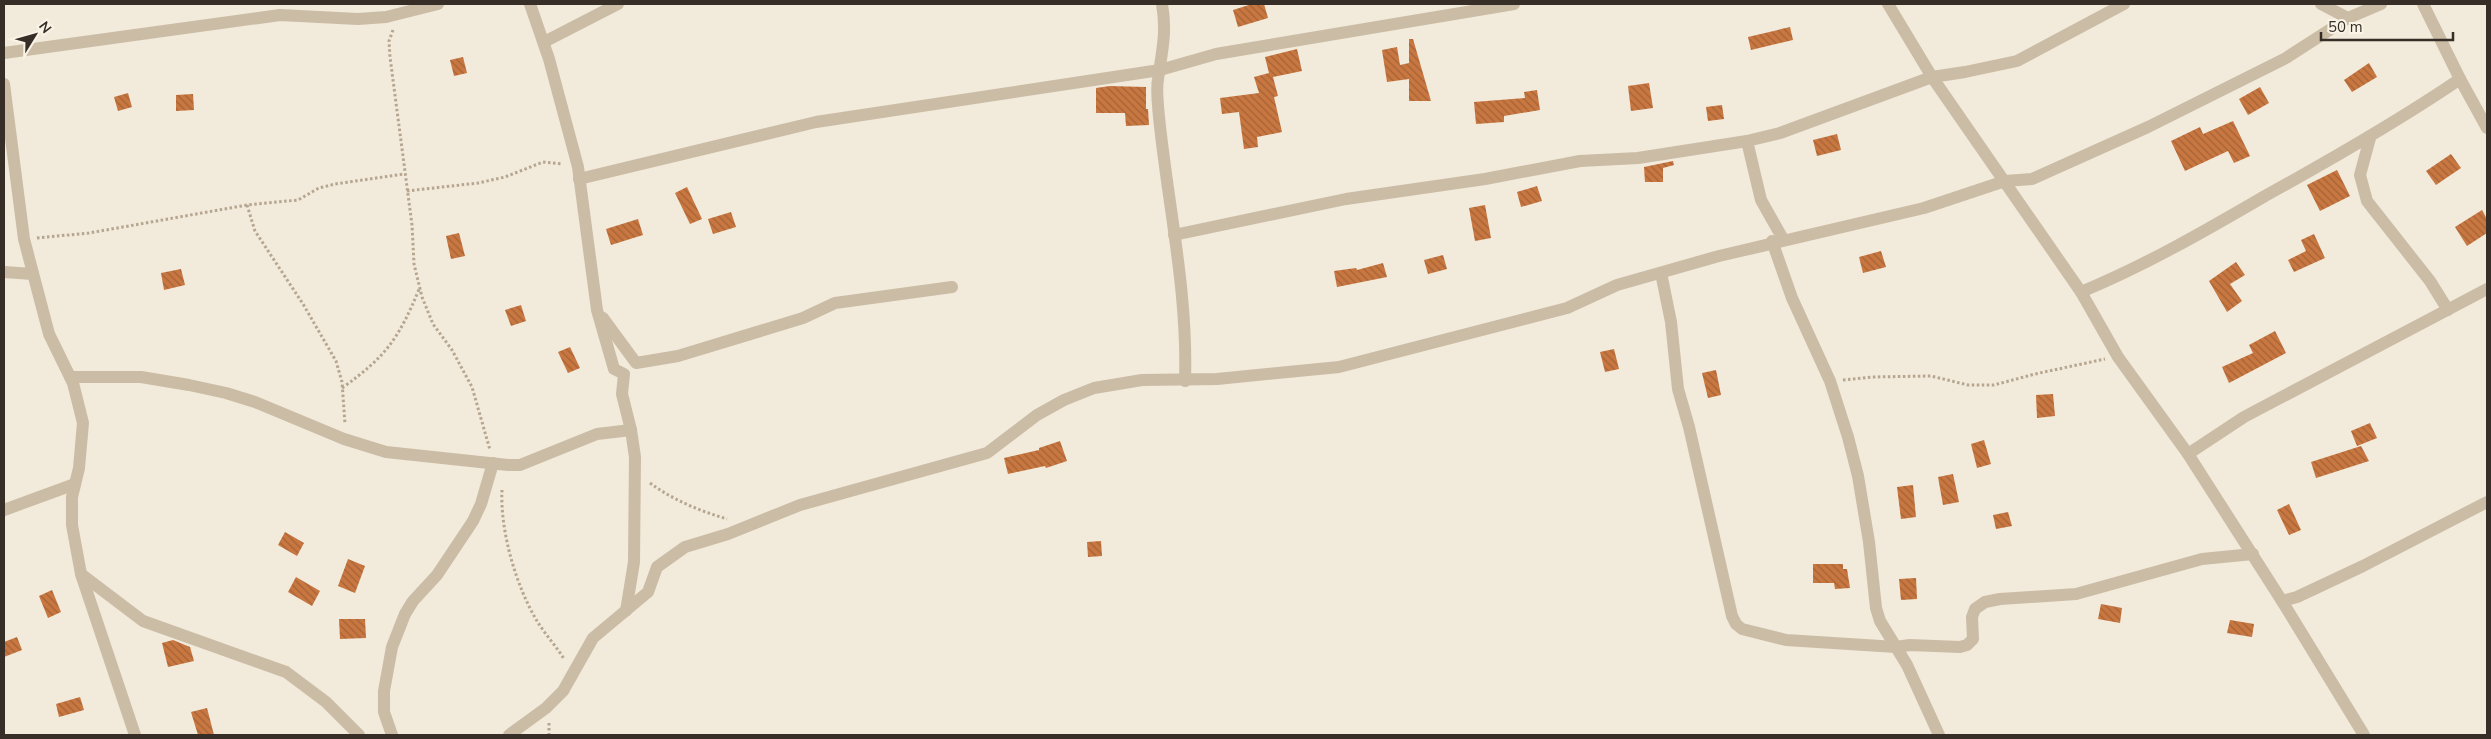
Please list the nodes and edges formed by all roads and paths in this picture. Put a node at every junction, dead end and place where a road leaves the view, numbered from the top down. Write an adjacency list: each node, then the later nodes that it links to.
1 (438, 4): 11 (street)
2 (530, 4): 13 (street)
3 (618, 4): 13 (street)
4 (1162, 4): 15 (street)
5 (1514, 4): 15 (street)
6 (1888, 4): 16 (street)
7 (2124, 4): 16 (street)
8 (2321, 4): 12 (street)
9 (2381, 4): 12 (street)
10 (2423, 4): 17 (street)
11 (411, 12): 14 (street); 24 (path)
12 (2348, 18): 25 (street)
13 (544, 42): 23 (street)
14 (4, 53)
15 (1160, 70): 23 (street); 28 (street)
16 (1932, 77): 22 (street); 25 (street)
17 (2460, 79): 19 (street); 21 (street)
18 (4, 84): 20 (street)
19 (2487, 128)
20 (7, 137): 29 (street)
21 (2370, 138): 37 (street); 39 (street)
22 (1747, 141): 28 (street); 30 (street)
23 (578, 173): 26 (path); 38 (street)
24 (404, 174): 26 (path); 27 (path)
25 (2006, 181): 30 (street); 37 (street)
26 (407, 191): 34 (path)
27 (247, 205): 29 (path); 44 (path)
28 (1174, 235): 42 (street)
29 (24, 240): 33 (street)
30 (1777, 240): 32 (street); 43 (street)
31 (4, 272): 33 (street)
32 (1661, 273): 42 (street); 58 (street)
33 (33, 274): 41 (street)
34 (420, 287): 44 (path); 48 (path)
35 (952, 287): 38 (street)
36 (2487, 289): 39 (street)
37 (2081, 292): 40 (street)
38 (596, 310): 45 (street)
39 (2448, 310): 47 (street)
40 (2118, 356): 43 (path); 47 (street)
41 (70, 377): 46 (street); 50 (street)
42 (1185, 381): 53 (street)
43 (1830, 381): 58 (street)
44 (342, 388): 46 (path)
45 (631, 430): 48 (street); 49 (street)
46 (344, 439): 48 (street)
47 (2188, 454): 54 (street)
48 (498, 464): 59 (path); 62 (street)
49 (635, 473): 53 (path); 57 (street)
50 (75, 484): 52 (street); 55 (street)
51 (2487, 502): 56 (street)
52 (4, 510)
53 (750, 525): 57 (street)
54 (2253, 554): 56 (street); 58 (street)
55 (81, 574): 60 (street); 61 (street)
56 (2282, 601): 65 (street)
57 (626, 611): 59 (street)
58 (1896, 647): 64 (street)
59 (571, 678): 63 (street)
60 (135, 735)
61 (359, 735)
62 (392, 735)
63 (509, 735)
64 (1938, 735)
65 (2364, 735)

